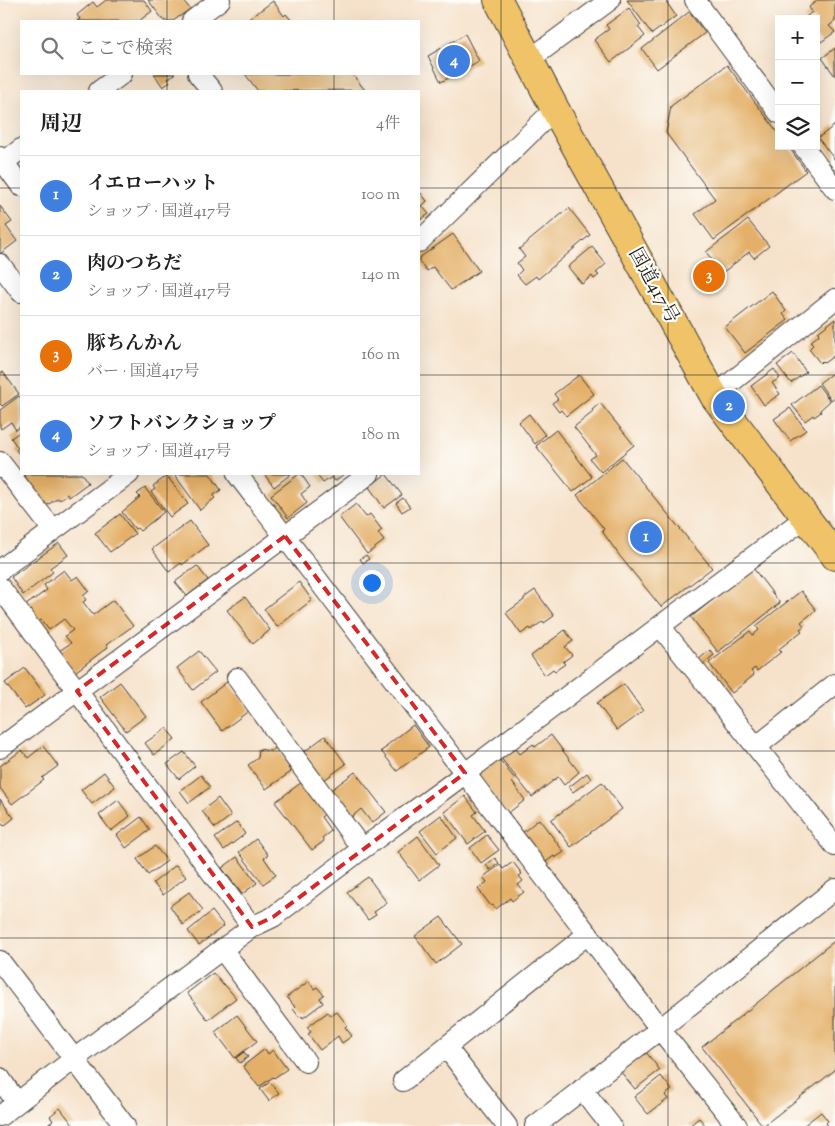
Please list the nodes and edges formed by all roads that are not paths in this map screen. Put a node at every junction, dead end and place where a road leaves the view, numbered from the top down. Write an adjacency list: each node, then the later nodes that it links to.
1 (220, 0): 5 (street)
2 (498, 0): 6 (highway, 国道417号)
3 (610, 0): 6 (street)
4 (695, 0): 11 (street)
5 (193, 20)
6 (529, 60): 12 (highway, 国道417号)
7 (121, 75): 9 (street)
8 (199, 75): 10 (street)
9 (100, 90)
10 (211, 90)
11 (775, 108)
12 (556, 109): 18 (street); 22 (highway, 国道417号)
13 (20, 150): 15 (street)
14 (807, 150): 17 (street)
15 (1, 162): 16 (street)
16 (20, 185)
17 (835, 189)
18 (420, 241)
19 (0, 264): 20 (street)
20 (20, 291)
21 (835, 299): 22 (street)
22 (714, 396): 27 (highway, 国道417号)
23 (0, 462): 28 (street)
24 (128, 475): 28 (street)
25 (238, 475): 29 (street)
26 (368, 475): 29 (street)
27 (806, 518): 30 (highway, 国道417号); 33 (street)
28 (53, 530): 31 (street)
29 (285, 536): 36 (street); 39 (street)
30 (835, 556)
31 (0, 570)
32 (0, 587): 36 (street)
33 (660, 626): 37 (street); 39 (street)
34 (237, 678): 41 (street)
35 (835, 684): 37 (street)
36 (77, 691): 38 (street); 43 (street)
37 (756, 747): 40 (street)
38 (0, 748)
39 (465, 773): 41 (street); 44 (street)
40 (835, 846)
41 (362, 849): 43 (street)
42 (835, 889): 47 (street)
43 (252, 927): 45 (street)
44 (588, 934): 47 (street); 48 (street)
45 (222, 949): 49 (street); 50 (street)
46 (0, 962): 49 (street)
47 (660, 1029): 53 (street); 60 (street)
48 (446, 1047): 52 (street); 57 (street)
49 (74, 1059): 54 (street); 56 (street)
50 (306, 1062)
51 (0, 1078): 54 (street)
52 (403, 1081)
53 (582, 1089): 58 (street); 59 (street)
54 (18, 1102): 55 (street)
55 (0, 1116)
56 (126, 1126)
57 (507, 1126)
58 (535, 1126)
59 (611, 1126)
60 (737, 1126)

